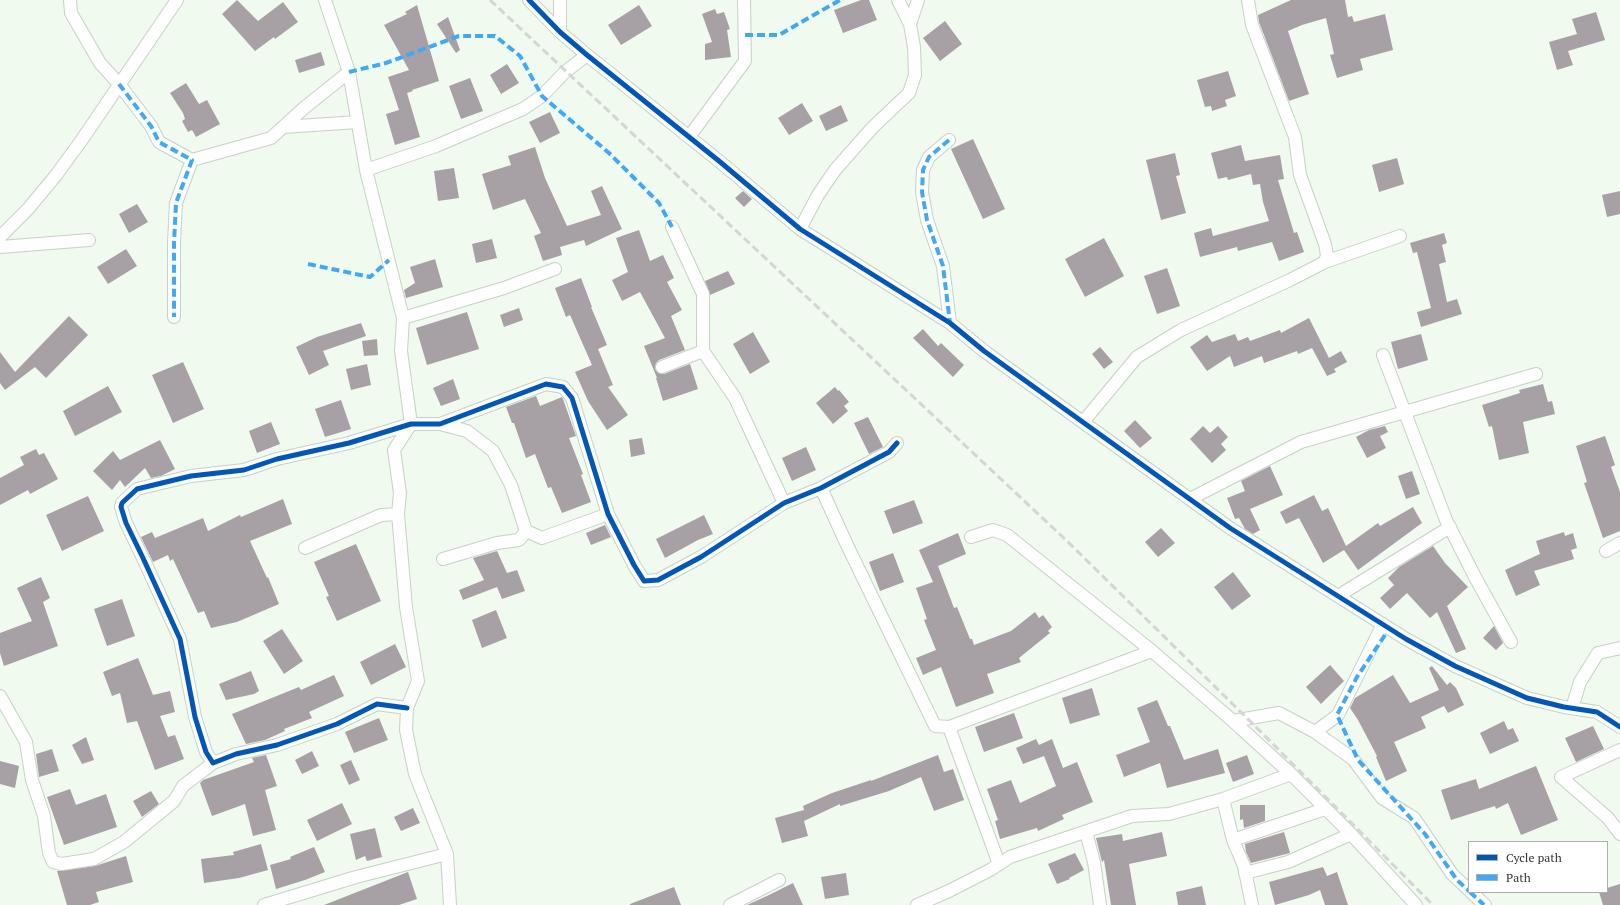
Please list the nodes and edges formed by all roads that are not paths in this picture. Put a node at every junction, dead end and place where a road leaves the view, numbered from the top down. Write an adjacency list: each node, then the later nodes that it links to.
1 (70, 0): 14 (street)
2 (177, 0): 14 (street)
3 (325, 0): 13 (street)
4 (529, 0): 11 (street)
5 (560, 0): 11 (street)
6 (744, 0): 17 (street)
7 (898, 0): 10 (street)
8 (918, 0): 10 (street)
9 (1248, 0): 27 (street)
10 (910, 24): 22 (street)
11 (560, 32): 12 (street)
12 (587, 55): 17 (street); 20 (street)
13 (349, 72): 15 (street); 16 (street)
14 (119, 84): 19 (street); 24 (street)
15 (358, 122): 16 (street); 20 (street)
16 (283, 127): 19 (street)
17 (689, 137): 22 (street)
18 (949, 140): 31 (street)
19 (192, 160): 29 (street)
20 (366, 170): 30 (street)
21 (672, 227): 32 (street)
22 (800, 230): 31 (street)
23 (1400, 236): 27 (street)
24 (0, 237)
25 (89, 240): 26 (street)
26 (0, 247)
27 (1325, 262): 37 (street)
28 (555, 268): 30 (street)
29 (174, 317)
30 (403, 318): 38 (street)
31 (950, 323): 37 (street)
32 (704, 351): 34 (street); 43 (street)
33 (1383, 355): 36 (street)
34 (662, 367)
35 (1536, 374): 36 (street)
36 (1404, 412): 42 (street); 46 (street)
37 (1083, 422): 42 (street)
38 (411, 424): 39 (street); 44 (street); 66 (street)
39 (440, 424): 45 (street); 47 (street)
40 (897, 443): 41 (street)
41 (821, 488): 43 (street); 62 (street)
42 (1190, 499): 53 (street)
43 (784, 502): 45 (street)
44 (398, 514): 50 (street); 59 (street)
45 (608, 514): 47 (street)
46 (1450, 527): 53 (street); 55 (street)
47 (526, 531): 52 (street)
48 (971, 537): 57 (street)
49 (1620, 543): 51 (street)
50 (305, 548)
51 (1606, 551)
52 (443, 559)
53 (1338, 596): 54 (street)
54 (1383, 624): 60 (street); 64 (street)
55 (1511, 642)
56 (1620, 648): 60 (street)
57 (1152, 651): 61 (street); 62 (street)
58 (0, 696): 66 (street)
59 (407, 708): 66 (street); 74 (street)
60 (1572, 708): 63 (street)
61 (1234, 721): 64 (street); 67 (street)
62 (949, 727): 75 (street)
63 (1620, 727)
64 (1315, 732): 78 (street)
65 (1620, 750): 72 (street)
66 (213, 763)
67 (1291, 774): 68 (street); 69 (street)
68 (1223, 799): 70 (street); 73 (street)
69 (1325, 809): 71 (street); 73 (street)
70 (1086, 832): 75 (street); 84 (street)
71 (1351, 834): 76 (street); 86 (street)
72 (1620, 834)
73 (1233, 840): 76 (street)
74 (447, 854): 80 (street); 81 (street)
75 (999, 864): 83 (street)
76 (1245, 873): 85 (street)
77 (779, 880): 82 (street)
78 (1468, 889)
79 (1472, 893): 87 (street)
80 (264, 905)
81 (450, 905)
82 (730, 905)
83 (917, 905)
84 (1100, 905)
85 (1252, 905)
86 (1416, 905)
87 (1485, 905)

